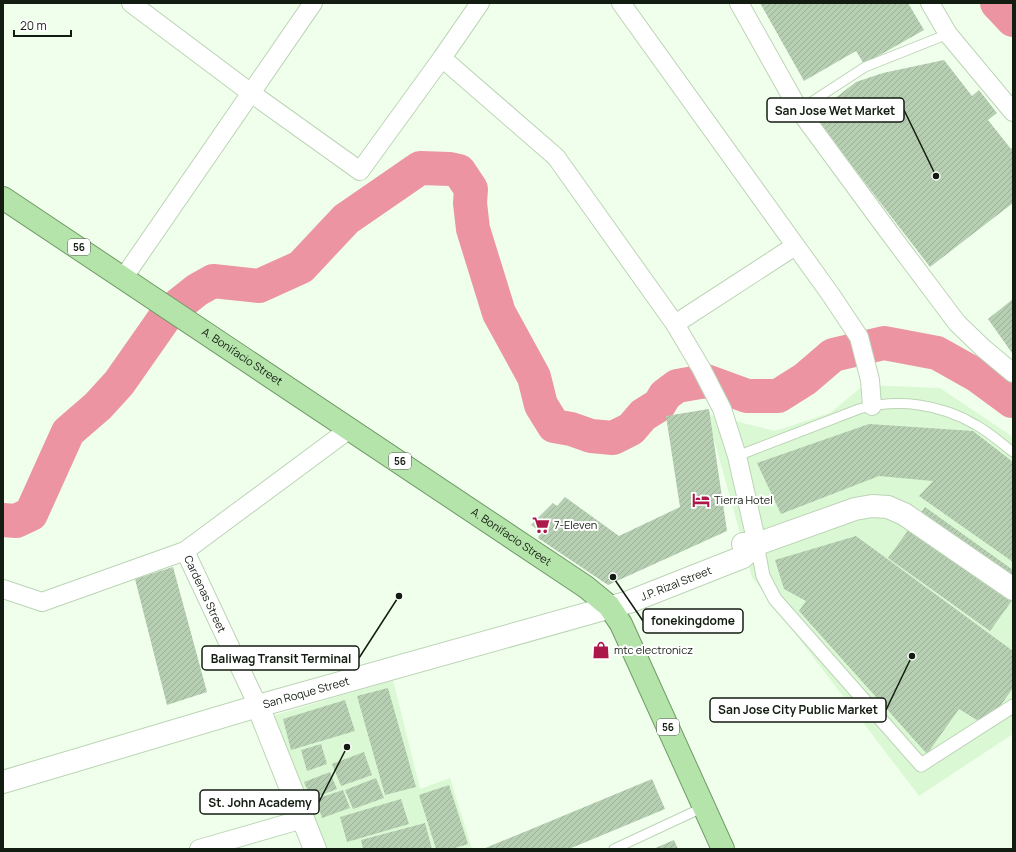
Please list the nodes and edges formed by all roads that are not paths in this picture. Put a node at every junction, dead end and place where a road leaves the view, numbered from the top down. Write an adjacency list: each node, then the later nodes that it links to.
1 (131, 3): 9 (street)
2 (314, 3): 9 (street)
3 (480, 3): 8 (street)
4 (621, 3): 13 (street)
5 (739, 3): 10 (street)
6 (930, 3): 7 (street)
7 (948, 34): 10 (lane); 11 (street)
8 (442, 58): 9 (street); 15 (street)
9 (251, 93): 14 (street)
10 (800, 110): 16 (street)
11 (1013, 112)
12 (3, 198): 14 (highway, 56)
13 (796, 246): 15 (street); 17 (street)
14 (124, 277): 18 (highway, A. Bonifacio Street / 56)
15 (675, 324): 20 (street)
16 (1013, 373)
17 (872, 406): 19 (lane); 20 (lane)
18 (351, 428): 22 (street, Cardenas Street); 25 (highway, A. Bonifacio Street / 56)
19 (1013, 452)
20 (737, 456): 21 (street)
21 (757, 544): 24 (street, J.P. Rizal Street); 25 (street, J.P. Rizal Street); 27 (street)
22 (185, 551): 23 (street); 26 (street, Cardenas Street)
23 (3, 589)
24 (1013, 589)
25 (609, 606): 26 (street, San Roque Street); 29 (highway, A. Bonifacio Street / 56)
26 (258, 706): 28 (street, San Roque Street); 30 (street, Cardenas Street)
27 (1013, 706)
28 (3, 782)
29 (704, 807): 33 (lane); 34 (highway, A. Bonifacio Street / 56)
30 (303, 819): 31 (street); 32 (street, Cardenas Street)
31 (199, 849)
32 (315, 849)
33 (614, 849)
34 (723, 849)

